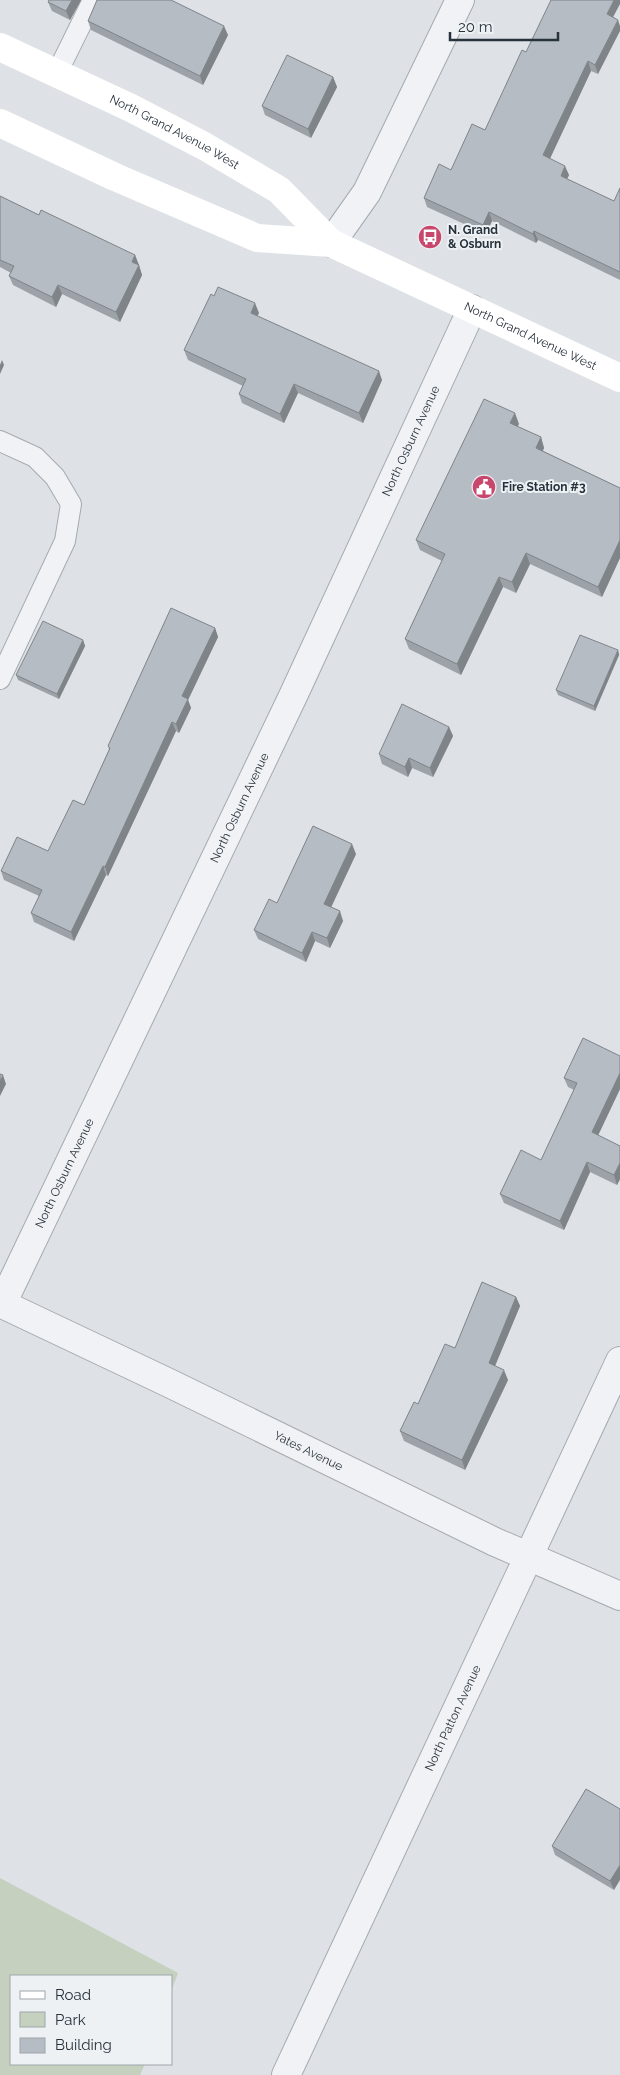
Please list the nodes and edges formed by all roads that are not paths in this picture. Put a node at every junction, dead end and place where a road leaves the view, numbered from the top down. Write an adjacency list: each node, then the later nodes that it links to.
1 (93, 0): 4 (lane)
2 (460, 0): 6 (street)
3 (0, 47): 4 (main road, North Grand Avenue West)
4 (58, 73): 6 (main road, North Grand Avenue West)
5 (0, 123): 6 (main road, North Grand Avenue West)
6 (331, 243): 7 (main road, North Grand Avenue West)
7 (472, 309): 8 (main road, North Grand Avenue West); 11 (street, North Osburn Avenue)
8 (620, 378)
9 (0, 441): 10 (lane)
10 (0, 679)
11 (1, 1304): 13 (street, Yates Avenue)
12 (620, 1361): 13 (street, North Patton Avenue)
13 (529, 1556): 14 (street, Yates Avenue); 15 (street, North Patton Avenue)
14 (620, 1596)
15 (286, 2075)

